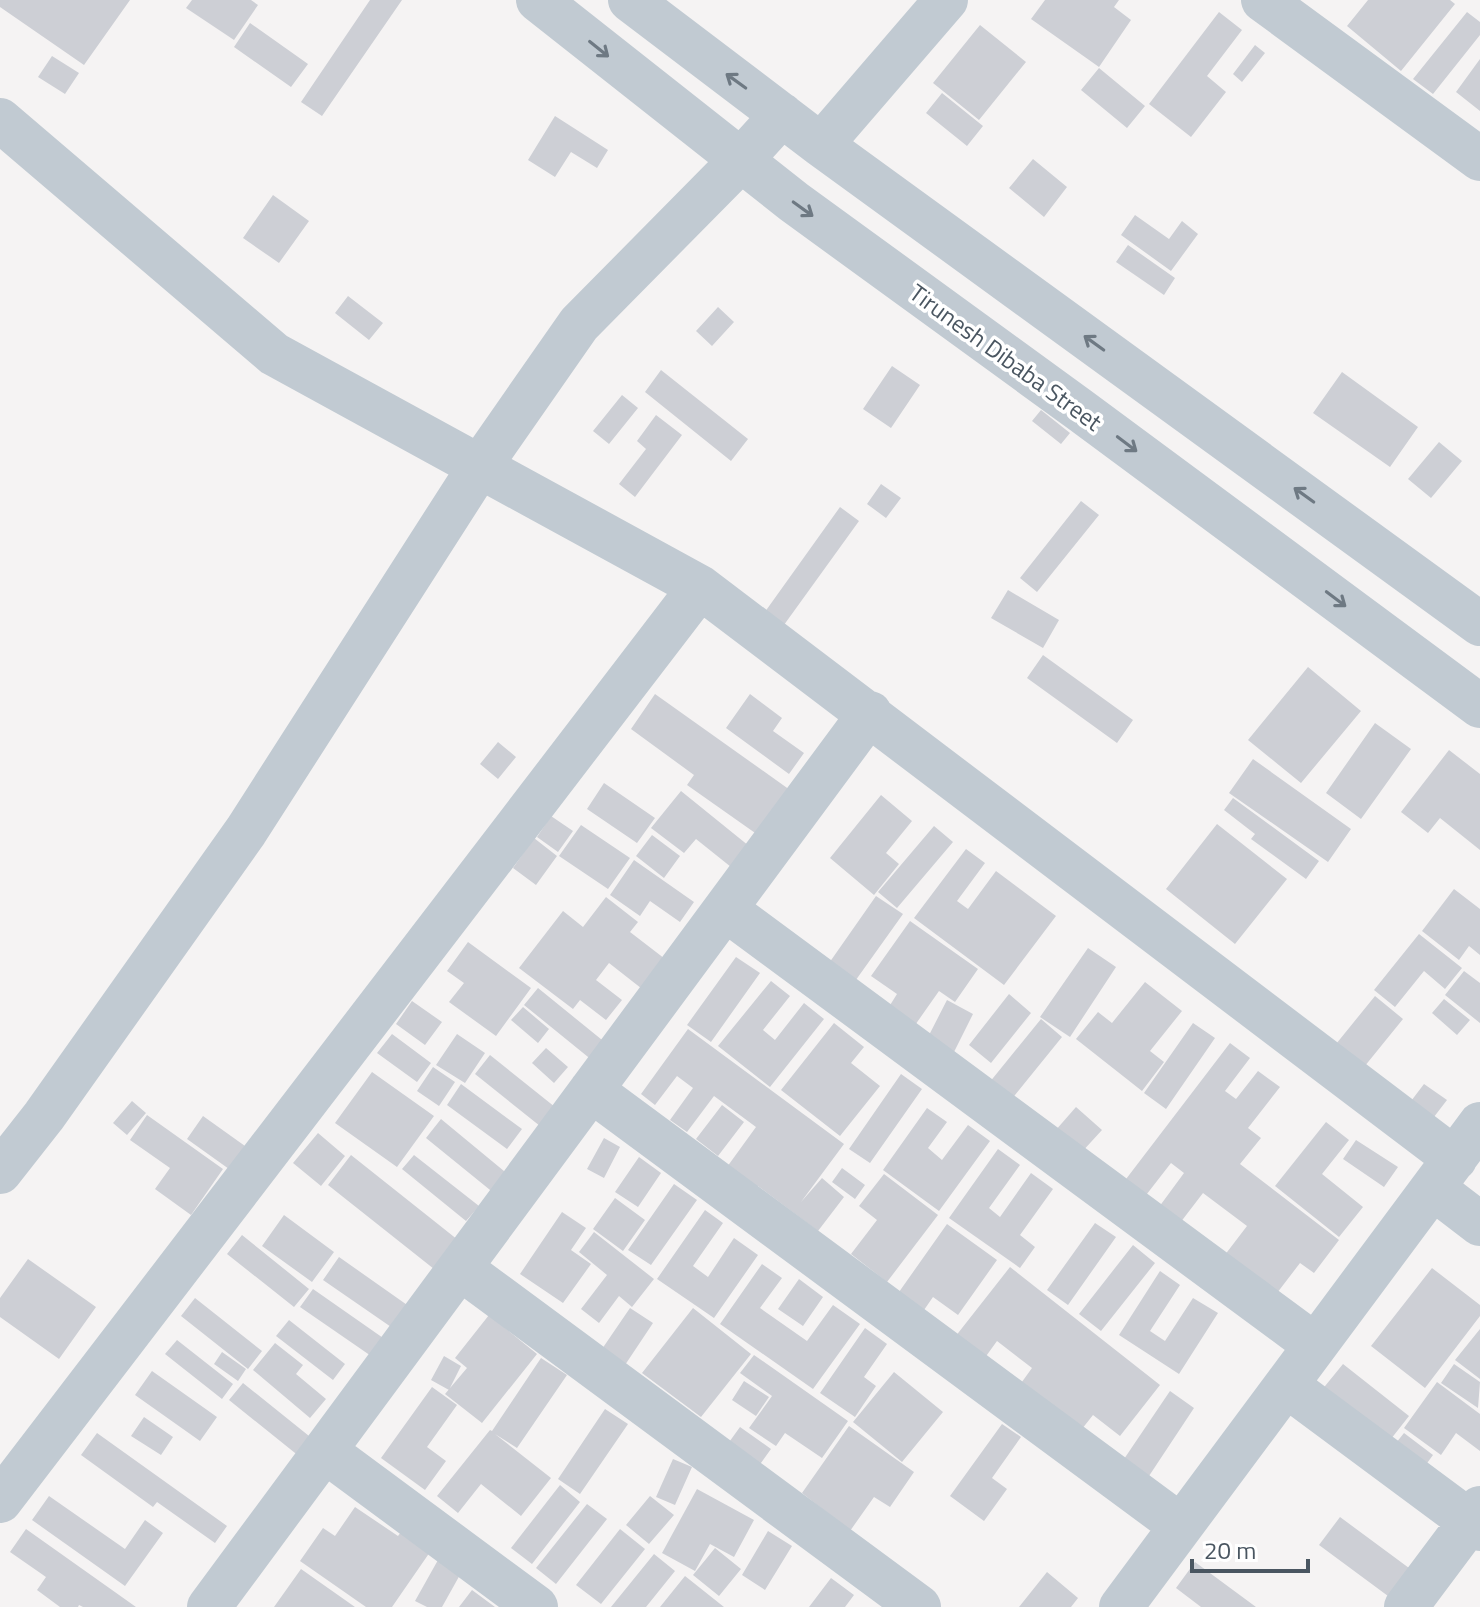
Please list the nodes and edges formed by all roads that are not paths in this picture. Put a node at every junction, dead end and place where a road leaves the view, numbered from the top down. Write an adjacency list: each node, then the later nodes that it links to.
1 (538, 0): 9 (street, Tirunesh Dibaba Street, one-way to 9)
2 (630, 0): 5 (street, one-way to 2)
3 (946, 0): 7 (street)
4 (1263, 0): 8 (street)
5 (782, 115): 7 (street); 9 (street)
6 (0, 120): 10 (street)
7 (821, 145): 12 (street, one-way to 7)
8 (1480, 159)
9 (740, 161): 10 (street); 13 (street, Tirunesh Dibaba Street, one-way to 13)
10 (480, 466): 11 (street); 18 (street)
11 (700, 587): 14 (street); 25 (street)
12 (1480, 624)
13 (1480, 706)
14 (870, 713): 15 (street); 19 (street)
15 (725, 909): 16 (street); 22 (street)
16 (591, 1090): 21 (street); 27 (street)
17 (1480, 1124): 19 (street)
18 (0, 1172)
19 (1444, 1173): 20 (street); 22 (street)
20 (1480, 1224)
21 (460, 1268): 24 (street); 30 (street)
22 (1315, 1345): 23 (street)
23 (1286, 1385): 26 (street); 27 (street)
24 (325, 1451): 28 (street); 29 (street)
25 (0, 1501)
26 (1477, 1520): 32 (street)
27 (1181, 1526): 31 (street)
28 (209, 1607)
29 (536, 1607)
30 (919, 1607)
31 (1121, 1607)
32 (1406, 1607)

